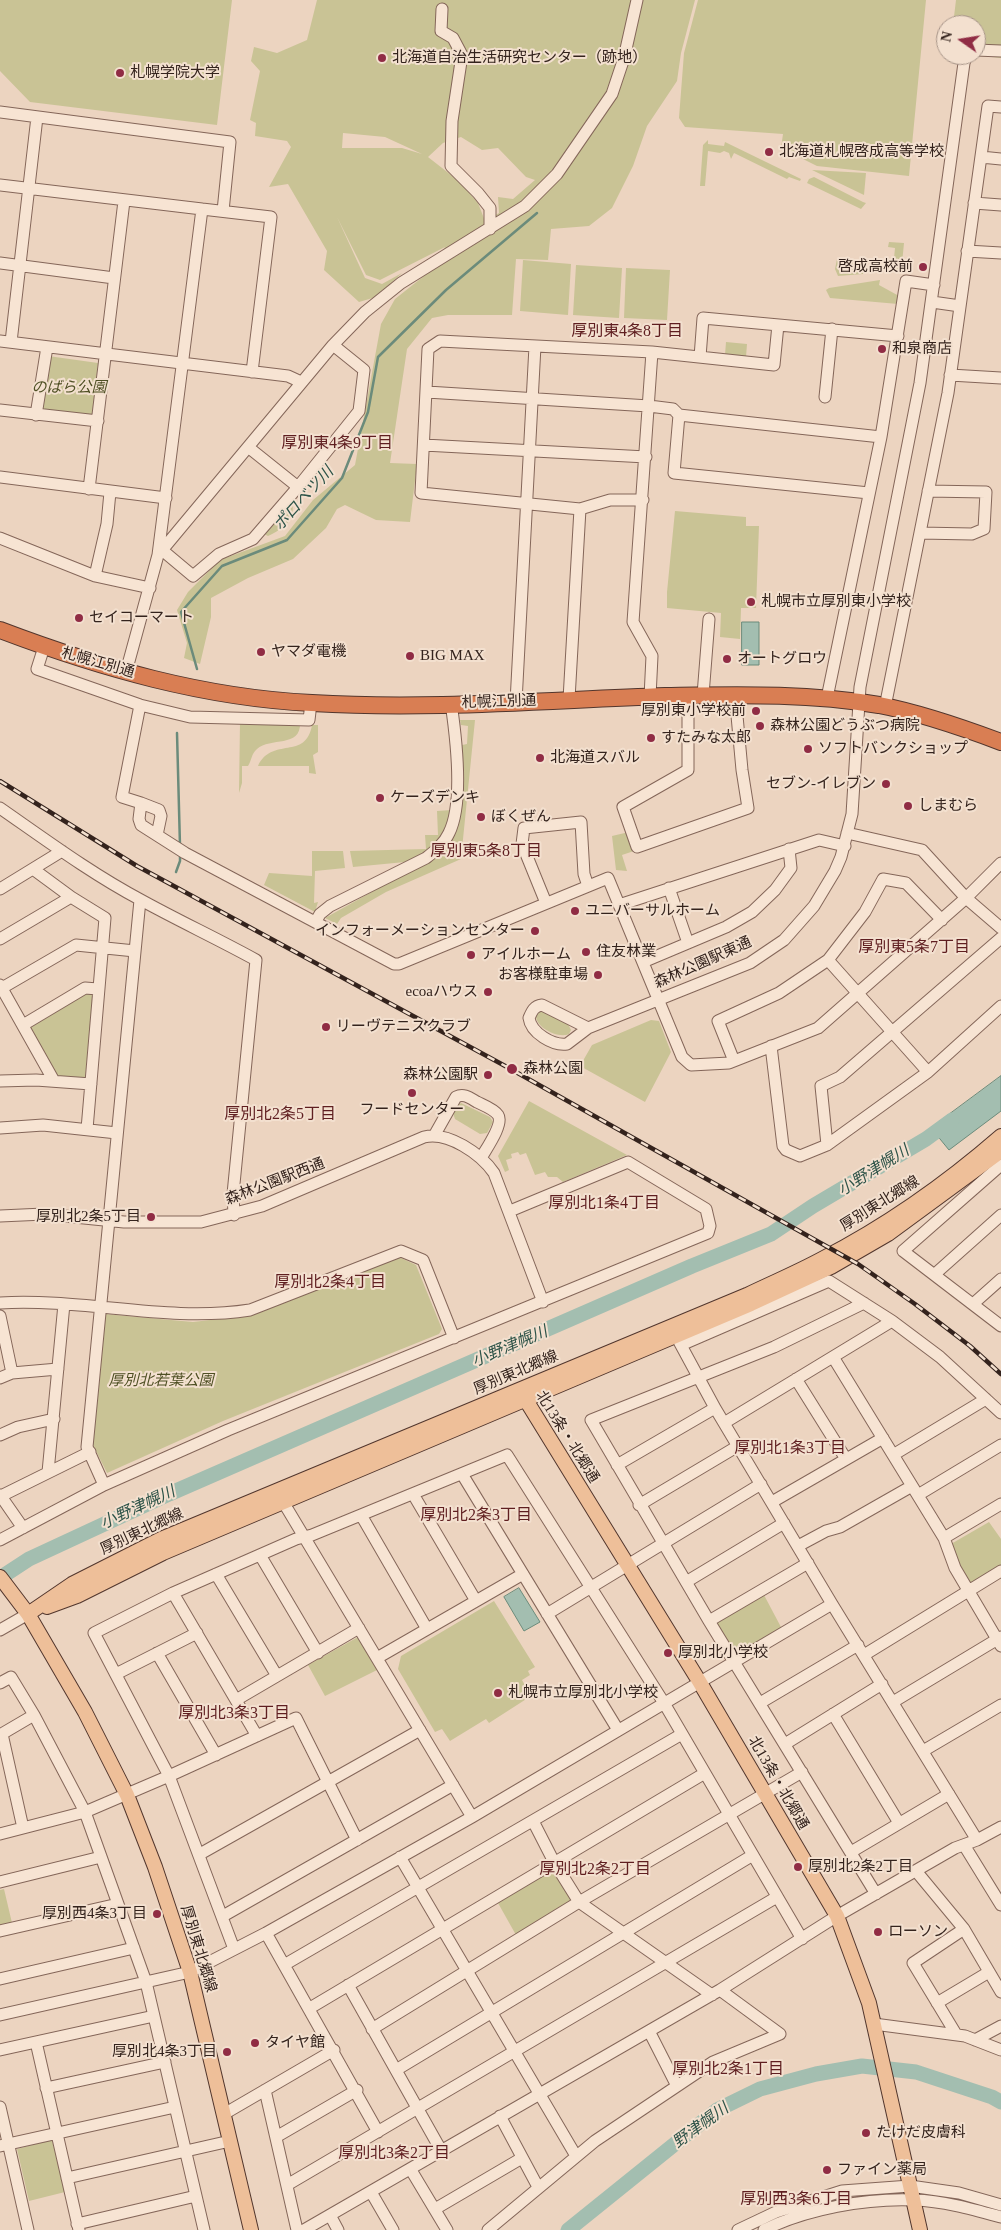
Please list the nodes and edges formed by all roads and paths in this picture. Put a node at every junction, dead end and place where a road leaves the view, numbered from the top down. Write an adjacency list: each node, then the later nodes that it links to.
1 (637, 0): 18 (street)
2 (442, 9): 18 (street)
3 (986, 50): 4 (street)
4 (1001, 51)
5 (964, 65): 24 (street, 森林公園駅東通)
6 (1001, 107): 9 (street)
7 (0, 112): 8 (street)
8 (37, 117): 12 (street); 17 (street)
9 (981, 157): 10 (street); 14 (street)
10 (1001, 159)
11 (0, 185): 12 (street)
12 (29, 189): 13 (street); 22 (street)
13 (124, 201): 16 (street); 23 (street)
14 (974, 204): 15 (street); 19 (street)
15 (1001, 205)
16 (202, 209): 17 (street); 37 (street)
17 (223, 211): 38 (street)
18 (490, 229): 31 (street)
19 (967, 251): 20 (street); 26 (street)
20 (1001, 253)
21 (0, 264): 22 (street)
22 (20, 266): 23 (street); 30 (street)
23 (114, 278): 35 (street)
24 (934, 285): 25 (street, 森林公園駅東通); 29 (street)
25 (932, 302): 26 (street); 80 (street, 森林公園駅東通)
26 (960, 306): 39 (street)
27 (778, 325): 28 (street); 36 (street); 36 (street)
28 (832, 330): 29 (street); 43 (street)
29 (898, 336): 50 (street)
30 (5, 342): 33 (street)
31 (333, 345): 41 (street); 56 (street)
32 (535, 346): 34 (street); 42 (street); 44 (street)
33 (47, 347): 35 (street); 47 (street)
34 (652, 352): 36 (street); 45 (street)
35 (105, 354): 37 (street); 49 (street)
36 (700, 357)
37 (183, 363): 38 (street); 61 (street)
38 (252, 372): 41 (street)
39 (950, 375): 40 (street); 58 (street)
40 (1001, 378)
41 (301, 382): 52 (street)
42 (427, 392): 44 (street); 51 (street)
43 (825, 397)
44 (532, 398): 45 (street); 53 (street)
45 (649, 406): 48 (street); 54 (street)
46 (0, 410): 47 (street)
47 (36, 414): 49 (street)
48 (679, 415): 50 (street); 60 (street)
49 (98, 421): 57 (street)
50 (881, 437): 60 (street)
51 (424, 445): 53 (street); 63 (street)
52 (248, 447): 56 (street); 67 (street)
53 (529, 450): 54 (street); 63 (street)
54 (646, 457): 62 (street)
55 (0, 477): 57 (street)
56 (298, 487): 67 (street)
57 (90, 489): 59 (street)
58 (928, 491): 65 (street); 65 (street)
59 (110, 492): 61 (street); 68 (street)
60 (870, 493): 77 (street)
61 (166, 498): 67 (street)
62 (643, 500): 64 (street); 76 (street)
63 (526, 503): 64 (street); 79 (street)
64 (580, 508): 78 (street)
65 (920, 533): 84 (street)
66 (0, 538): 68 (street)
67 (160, 552): 69 (street)
68 (95, 576): 69 (street)
69 (150, 588): 73 (street)
70 (709, 619): 75 (street)
71 (0, 630): 72 (highway, 札幌江別通)
72 (44, 647): 73 (highway, 札幌江別通); 83 (street)
73 (126, 672): 81 (highway, 札幌江別通)
74 (735, 694): 75 (highway, 札幌江別通); 75 (street); 77 (highway, 札幌江別通)
75 (695, 696): 76 (highway, 札幌江別通)
76 (650, 697): 78 (highway, 札幌江別通)
77 (827, 698): 80 (highway, 札幌江別通)
78 (569, 699): 79 (highway, 札幌江別通)
79 (516, 702): 82 (highway, 札幌江別通)
80 (858, 702): 84 (highway, 札幌江別通); 88 (street, 森林公園駅東通)
81 (311, 703): 82 (highway, 札幌江別通); 83 (street)
82 (452, 703): 104 (street)
83 (140, 705): 86 (street)
84 (885, 706): 85 (highway, 札幌江別通)
85 (1001, 742)
86 (141, 803): 89 (street); 89 (street)
87 (0, 808): 92 (street)
88 (847, 833): 90 (street, 森林公園駅東通); 99 (street)
89 (157, 835): 104 (street)
90 (845, 846): 91 (street); 116 (street, 森林公園駅東通)
91 (789, 849): 96 (street); 108 (street)
92 (62, 851): 94 (street); 100 (street)
93 (1001, 863): 99 (street)
94 (33, 869): 97 (street); 98 (street)
95 (588, 886): 101 (street); 101 (street); 102 (street)
96 (670, 888): 102 (street); 108 (street)
97 (0, 889)
98 (71, 897): 107 (street); 109 (street)
99 (966, 898): 103 (street); 105 (street)
100 (140, 900): 110 (street); 137 (street)
101 (546, 903): 104 (street)
102 (619, 904): 112 (street)
103 (942, 920): 111 (street); 115 (street)
104 (316, 921)
105 (1001, 928)
106 (1001, 938): 120 (street)
107 (0, 939)
108 (688, 943): 112 (street)
109 (102, 947): 110 (street); 113 (street); 114 (street)
110 (135, 950): 129 (street)
111 (828, 960): 115 (street); 122 (street)
112 (643, 962): 116 (street)
113 (1, 986): 118 (street)
114 (98, 989): 118 (street); 126 (street)
115 (858, 991): 120 (street); 121 (street)
116 (658, 1000): 119 (street, 森林公園駅東通); 122 (street)
117 (1001, 1006): 123 (street)
118 (23, 1025): 125 (street)
119 (588, 1028): 119 (street, 森林公園駅東通)
120 (894, 1032): 123 (street); 132 (street)
121 (771, 1046): 122 (street); 132 (street)
122 (734, 1061)
123 (928, 1072): 132 (street)
124 (0, 1081): 125 (street)
125 (54, 1081): 126 (street)
126 (91, 1084): 128 (street)
127 (0, 1128): 128 (street)
128 (87, 1129): 129 (street)
129 (117, 1133): 140 (street)
130 (434, 1136): 134 (street); 134 (street); 137 (street, 森林公園駅西通)
131 (1001, 1136): 160 (main road, 厚別東北郷線)
132 (827, 1145)
133 (1001, 1151): 153 (main road, 厚別東北郷線)
134 (481, 1158): 136 (street)
135 (1001, 1165): 141 (street)
136 (510, 1211): 143 (street); 143 (street)
137 (234, 1215): 140 (street, 森林公園駅西通)
138 (1001, 1215): 141 (street)
139 (0, 1216): 140 (street, 森林公園駅西通)
140 (108, 1220): 148 (street)
141 (935, 1274): 147 (street)
142 (1001, 1279): 147 (street)
143 (543, 1302): 152 (street)
144 (0, 1303): 146 (street)
145 (864, 1303): 150 (street); 153 (street); 158 (street)
146 (64, 1304): 148 (street); 155 (street)
147 (973, 1304): 151 (street)
148 (100, 1307): 152 (street); 170 (street)
149 (0, 1316): 156 (street)
150 (892, 1321): 154 (street); 161 (street)
151 (1001, 1326)
152 (454, 1338): 177 (street)
153 (678, 1340): 158 (street); 160 (main road, 厚別東北郷線)
154 (833, 1357): 159 (street); 167 (street)
155 (58, 1369): 156 (street); 164 (street)
156 (12, 1373): 157 (street)
157 (0, 1378)
158 (699, 1378): 162 (street); 173 (street)
159 (796, 1379): 165 (street); 172 (street)
160 (522, 1395): 181 (main road, 厚別東北郷線); 195 (main road, 北13条・北郷通)
161 (986, 1399): 163 (street); 171 (street)
162 (716, 1408): 165 (street); 173 (street)
163 (1001, 1413)
164 (54, 1420): 166 (street); 174 (street)
165 (724, 1423): 169 (street)
166 (0, 1435)
167 (883, 1438): 171 (street); 172 (street)
168 (1001, 1445): 178 (street)
169 (738, 1446): 176 (street); 184 (street)
170 (90, 1452): 174 (street); 177 (street)
171 (893, 1455): 178 (street)
172 (846, 1460): 182 (street)
173 (617, 1465): 184 (street)
174 (48, 1472): 180 (street)
175 (462, 1474): 179 (street); 198 (street); 201 (street)
176 (761, 1484): 182 (street); 191 (street)
177 (104, 1485): 187 (street)
178 (915, 1490): 189 (street); 192 (street)
179 (413, 1494): 185 (street); 204 (street)
180 (1, 1496): 187 (street)
181 (280, 1496): 188 (street); 206 (main road, 厚別東北郷線)
182 (772, 1502): 186 (street)
183 (1001, 1504): 189 (street)
184 (639, 1505): 191 (street)
185 (361, 1515): 188 (street); 210 (street)
186 (784, 1523): 192 (street); 200 (street)
187 (23, 1528): 190 (street)
188 (304, 1537): 193 (street); 209 (street)
189 (944, 1538): 202 (street)
190 (0, 1540)
191 (664, 1542): 195 (street); 200 (street)
192 (798, 1546): 194 (street)
193 (260, 1555): 197 (street); 215 (street)
194 (808, 1563): 205 (street); 208 (street)
195 (626, 1564): 201 (street); 221 (main road, 北13条・北郷通)
196 (1001, 1571): 202 (street)
197 (216, 1574): 203 (street); 220 (street)
198 (523, 1574): 204 (street); 207 (street)
199 (0, 1576): 206 (main road)
200 (686, 1582): 208 (street)
201 (591, 1586): 207 (street); 226 (street)
202 (968, 1591): 213 (street); 214 (street)
203 (173, 1593): 212 (street); 219 (street)
204 (476, 1601): 210 (street)
205 (832, 1604): 214 (street); 218 (street)
206 (28, 1614): 211 (street); 246 (main road, 厚別東北郷線)
207 (547, 1614): 232 (street)
208 (709, 1621): 218 (street)
209 (359, 1628): 215 (street); 217 (street)
210 (427, 1629): 217 (street)
211 (0, 1630)
212 (197, 1632): 216 (street); 224 (street)
213 (1000, 1641): 225 (street)
214 (861, 1650): 223 (street); 227 (street)
215 (318, 1652): 220 (street)
216 (157, 1653): 219 (street); 238 (street)
217 (377, 1658): 231 (street)
218 (734, 1660): 221 (street); 227 (street)
219 (116, 1674): 241 (street)
220 (277, 1676): 224 (street)
221 (699, 1681): 226 (street); 244 (main road, 北13条・北郷通)
222 (0, 1683): 230 (street)
223 (882, 1684): 225 (street); 229 (street)
224 (236, 1700): 235 (street)
225 (892, 1702): 237 (street)
226 (664, 1703): 232 (street); 234 (street)
227 (760, 1703): 236 (street)
228 (1001, 1705): 237 (street)
229 (833, 1714): 236 (street); 251 (street)
230 (34, 1715): 233 (street); 247 (street)
231 (420, 1730): 242 (street); 243 (street)
232 (618, 1730): 249 (street)
233 (1, 1734): 253 (street)
234 (682, 1734): 240 (street); 250 (street)
235 (257, 1736): 238 (street); 242 (street)
236 (785, 1744): 239 (street)
237 (923, 1752): 245 (street)
238 (216, 1755): 241 (street)
239 (802, 1772): 244 (street); 258 (street)
240 (705, 1773): 248 (street); 263 (street)
241 (169, 1776): 246 (street); 259 (street)
242 (328, 1783): 255 (street); 259 (street)
243 (453, 1785): 249 (street); 255 (street)
244 (765, 1794): 248 (street); 273 (main road, 北13条・北郷通)
245 (949, 1794): 251 (street); 256 (street)
246 (127, 1795): 247 (street); 285 (main road, 厚別東北郷線)
247 (85, 1812): 253 (street); 261 (street)
248 (730, 1815): 260 (street); 269 (street)
249 (472, 1817): 262 (street)
250 (533, 1821): 263 (street); 266 (street)
251 (899, 1823): 258 (street)
252 (1001, 1827): 256 (street)
253 (23, 1828): 254 (street)
254 (0, 1834)
255 (357, 1840): 272 (street)
256 (977, 1840): 257 (street)
257 (964, 1845): 264 (street); 271 (street)
258 (851, 1852): 267 (street)
259 (200, 1854): 272 (street)
260 (753, 1855): 268 (street); 278 (street)
261 (102, 1857): 265 (street); 270 (street)
262 (400, 1857): 266 (street); 277 (street)
263 (554, 1862): 269 (street); 275 (street)
264 (916, 1871): 267 (street); 274 (street)
265 (0, 1882)
266 (418, 1888): 275 (street); 283 (street)
267 (876, 1894): 273 (street)
268 (777, 1897): 279 (street); 282 (street)
269 (579, 1902): 278 (street); 284 (street)
270 (118, 1904): 276 (street); 280 (street)
271 (1001, 1905)
272 (223, 1916): 281 (street)
273 (837, 1916): 279 (street); 297 (main road, 北13条・北郷通)
274 (964, 1929): 286 (street); 292 (street)
275 (441, 1930): 284 (street); 289 (street)
276 (0, 1931)
277 (266, 1933): 281 (street); 283 (street)
278 (623, 1933): 282 (street); 294 (street)
279 (802, 1939): 291 (street)
280 (134, 1948): 287 (street); 288 (street)
281 (234, 1949): 285 (street)
282 (666, 1961): 291 (street); 307 (street)
283 (284, 1965): 293 (street)
284 (467, 1971): 294 (street); 299 (street)
285 (190, 1972): 288 (street); 318 (main road, 厚別東北郷線)
286 (989, 1972): 290 (street); 292 (street)
287 (0, 1979)
288 (146, 1982): 295 (street); 296 (street)
289 (348, 1985): 293 (street); 299 (street)
290 (1001, 1992)
291 (716, 1993): 300 (street); 310 (street)
292 (937, 2003): 301 (street)
293 (310, 2008): 305 (street)
294 (491, 2012): 307 (street); 309 (street)
295 (0, 2015)
296 (154, 2016): 303 (street); 308 (street)
297 (874, 2024): 301 (street); 332 (main road, 北13条・北郷通)
298 (1001, 2026): 302 (street)
299 (372, 2029): 309 (street)
300 (650, 2031): 310 (street); 314 (street)
301 (956, 2034): 302 (street)
302 (975, 2040): 306 (street)
303 (36, 2042): 304 (street); 311 (street)
304 (0, 2050)
305 (334, 2050): 312 (street); 313 (street)
306 (1001, 2050)
307 (515, 2052): 314 (street); 317 (street)
308 (165, 2062): 311 (street); 315 (street)
309 (396, 2070): 317 (street)
310 (677, 2086): 327 (street)
311 (46, 2088): 321 (street)
312 (265, 2090): 318 (street); 322 (street)
313 (356, 2090): 320 (street); 322 (street)
314 (540, 2094): 319 (street); 327 (street)
315 (175, 2106): 321 (street); 325 (street)
316 (0, 2107): 324 (street)
317 (418, 2110): 320 (street); 326 (street)
318 (224, 2114): 323 (main road, 厚別東北郷線)
319 (500, 2116): 326 (street); 328 (street)
320 (378, 2132): 331 (street)
321 (57, 2133): 324 (street); 330 (street)
322 (276, 2137): 331 (street)
323 (230, 2142): 325 (street); 344 (main road, 厚別東北郷線)
324 (4, 2145): 342 (street)
325 (186, 2152): 330 (street); 335 (street)
326 (442, 2152): 329 (street)
327 (576, 2156): 333 (street)
328 (522, 2158): 333 (street); 338 (street)
329 (411, 2170): 334 (street); 338 (street)
330 (67, 2178): 341 (street)
331 (287, 2185): 345 (street)
332 (910, 2186): 336 (main road, 北13条・北郷通); 337 (street); 351 (street)
333 (538, 2187): 350 (street)
334 (371, 2192): 339 (street); 348 (street)
335 (196, 2196): 341 (street); 343 (street)
336 (914, 2200): 340 (street); 352 (street); 353 (main road, 北13条・北郷通)
337 (1001, 2205)
338 (435, 2209): 349 (street)
339 (330, 2215): 346 (street); 347 (street)
340 (1001, 2217)
341 (78, 2227)
342 (28, 2230)
343 (204, 2230)
344 (251, 2230)
345 (297, 2230)
346 (304, 2230)
347 (338, 2230)
348 (393, 2230)
349 (448, 2230)
350 (488, 2230)
351 (738, 2230)
352 (764, 2230)
353 (920, 2230)

